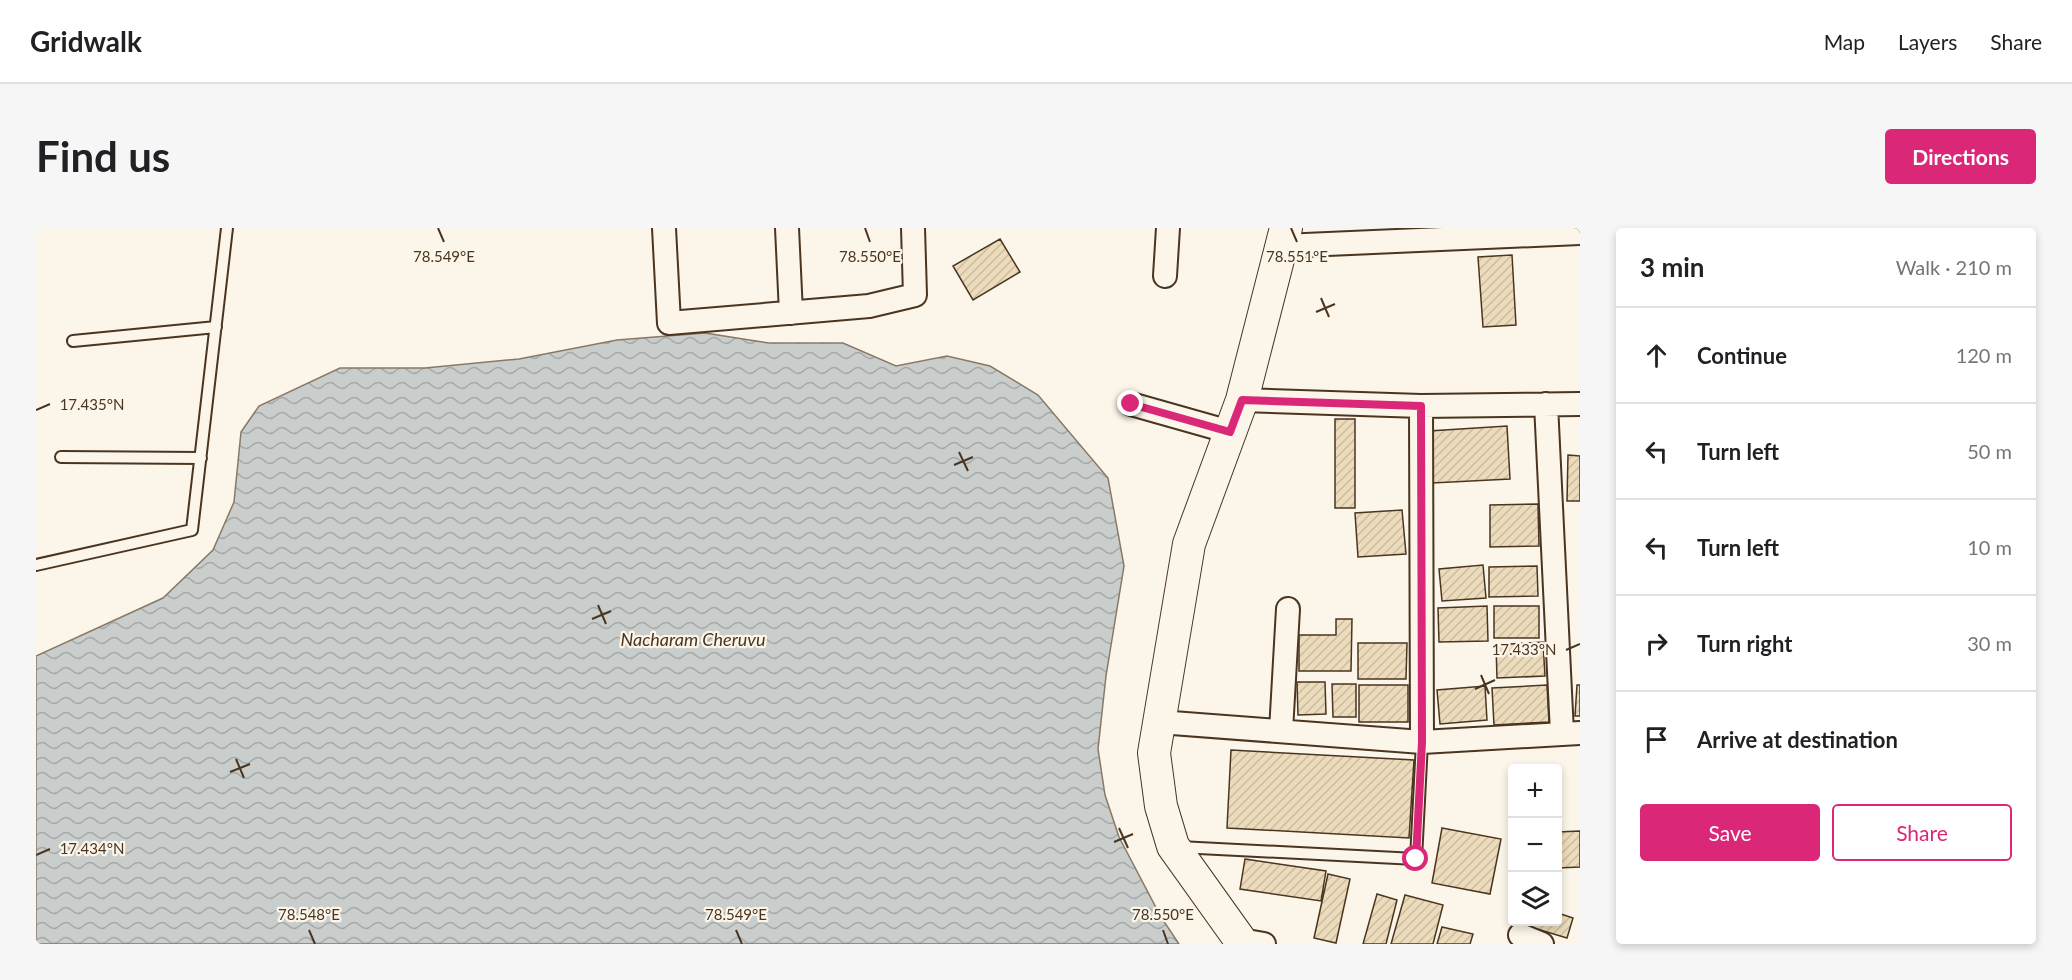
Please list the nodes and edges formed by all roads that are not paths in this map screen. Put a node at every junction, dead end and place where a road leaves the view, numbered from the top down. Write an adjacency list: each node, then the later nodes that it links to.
1 (227, 228): 10 (lane)
2 (664, 228): 9 (street)
3 (787, 228): 9 (street)
4 (914, 228): 9 (street)
5 (1168, 228): 8 (street)
6 (1580, 233): 7 (street)
7 (1284, 237): 12 (street)
8 (1165, 276)
9 (791, 313)
10 (216, 327): 11 (lane); 19 (lane)
11 (72, 341)
12 (1242, 400): 16 (street); 17 (street)
13 (1131, 404): 17 (street)
14 (1546, 404): 15 (street); 16 (street); 24 (street)
15 (1580, 404)
16 (1421, 406): 25 (street)
17 (1230, 432): 22 (street)
18 (61, 458): 19 (lane)
19 (201, 458): 20 (lane)
20 (36, 565)
21 (1288, 609): 23 (street)
22 (1159, 722): 23 (street); 26 (street)
23 (1281, 731): 25 (street)
24 (1571, 733): 25 (street)
25 (1422, 742): 26 (lane)
26 (1173, 846): 28 (street)
27 (1520, 935): 29 (street)
28 (1250, 943)
29 (1542, 944)

